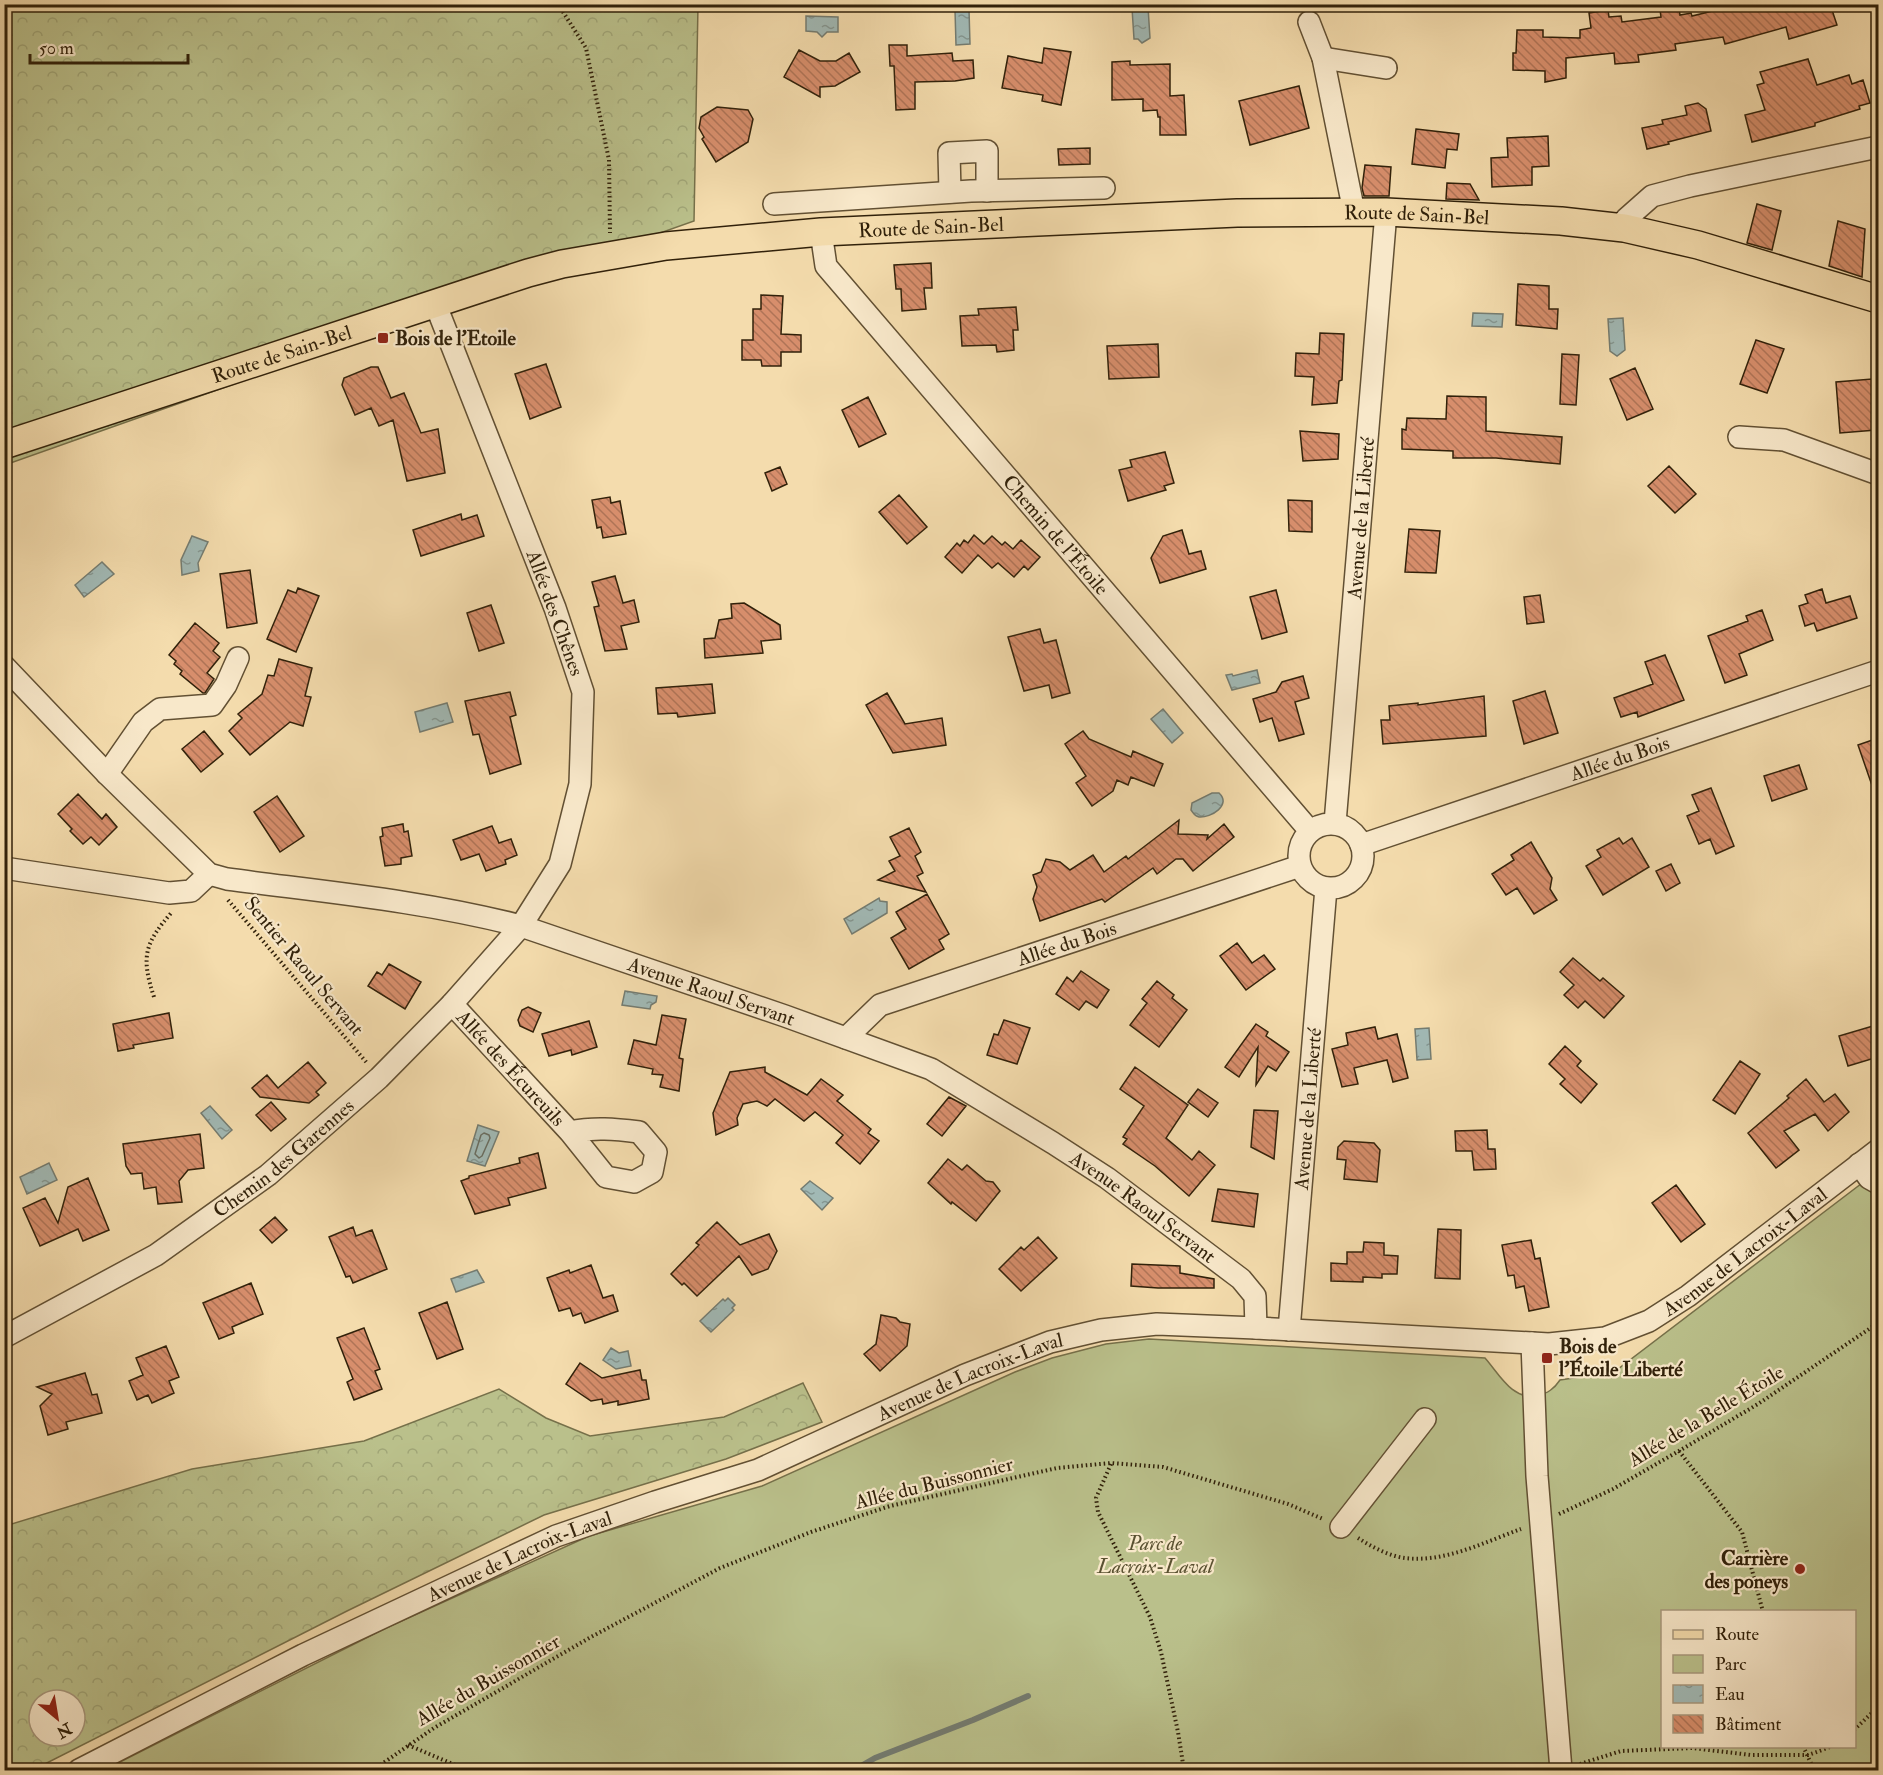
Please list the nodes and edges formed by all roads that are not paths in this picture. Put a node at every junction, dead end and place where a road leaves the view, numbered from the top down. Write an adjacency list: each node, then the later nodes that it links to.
1 (1309, 22): 2 (street)
2 (1323, 58): 3 (street); 9 (street)
3 (1386, 68)
4 (1878, 147): 12 (street)
5 (1104, 188): 6 (street)
6 (979, 191): 7 (street); 7 (street); 11 (street)
7 (950, 192): 8 (street)
8 (774, 204)
9 (1354, 212): 10 (main road, Route de Sain-Bel); 11 (main road, Route de Sain-Bel)
10 (1386, 212): 12 (main road, Route de Sain-Bel); 23 (street, Avenue de la Liberté)
11 (972, 225): 13 (main road, Route de Sain-Bel)
12 (1624, 228): 14 (main road, Route de Sain-Bel)
13 (821, 232): 15 (main road, Route de Sain-Bel); 24 (street, Chemin de l'Étoile)
14 (1878, 299)
15 (435, 303): 17 (main road, Route de Sain-Bel); 30 (street, Allée des Chênes)
16 (1739, 437): 18 (street)
17 (4, 445)
18 (1878, 474)
19 (238, 658): 22 (street)
20 (4, 666): 22 (street, Avenue Raoul Servant)
21 (1878, 671): 25 (street, Allée du Bois)
22 (107, 774): 28 (street, Avenue Raoul Servant)
23 (1335, 824): 24 (street); 25 (street)
24 (1310, 831): 26 (street)
25 (1362, 845): 29 (street)
26 (1300, 866): 29 (street); 32 (street, Allée du Bois)
27 (4, 868): 28 (street)
28 (209, 873): 30 (street, Avenue Raoul Servant)
29 (1326, 888): 38 (street, Avenue de la Liberté)
30 (520, 926): 31 (street, Chemin des Garennes); 32 (street, Avenue Raoul Servant)
31 (452, 1004): 33 (street, Allée des Écureuils); 39 (street, Chemin des Garennes)
32 (846, 1038): 37 (street, Avenue Raoul Servant)
33 (570, 1132)
34 (1878, 1149): 35 (street, Avenue de Lacroix-Laval)
35 (1859, 1164): 36 (street); 40 (street, Avenue de Lacroix-Laval)
36 (1878, 1183)
37 (1256, 1328): 38 (street, Avenue de Lacroix-Laval); 44 (street, Avenue de Lacroix-Laval)
38 (1289, 1330): 40 (street, Avenue de Lacroix-Laval)
39 (4, 1337)
40 (1532, 1343): 43 (street)
41 (1425, 1419): 42 (street)
42 (1341, 1527)
43 (1566, 1769)
44 (79, 1770)

